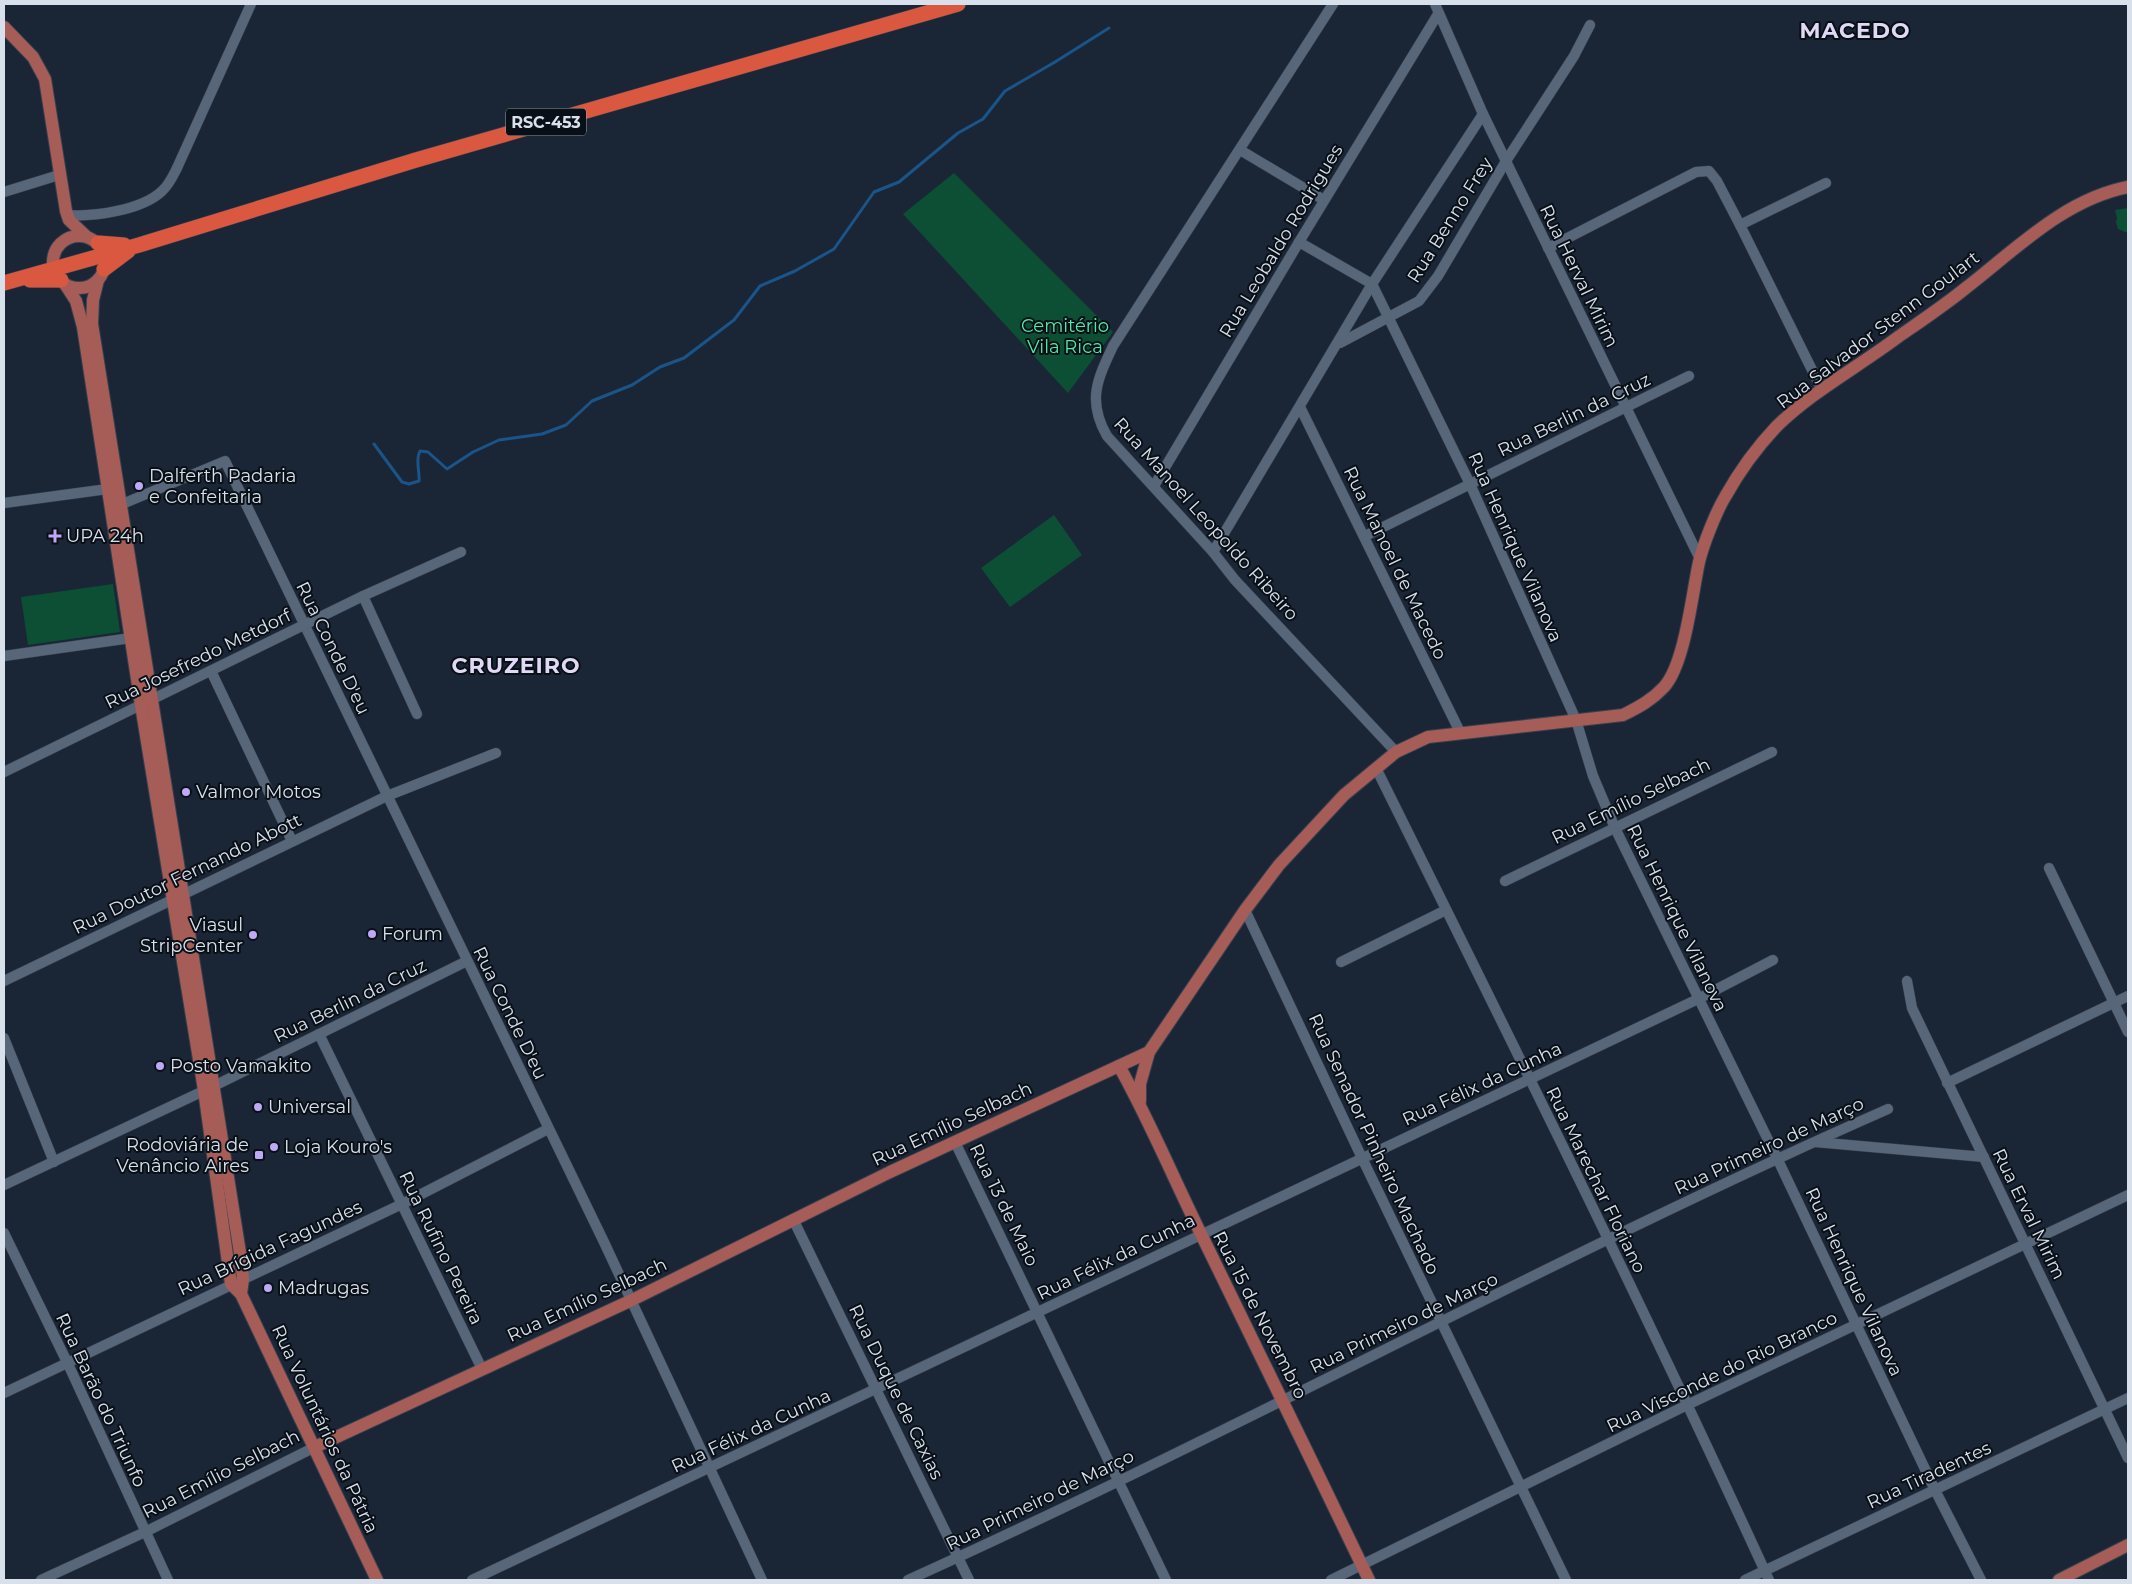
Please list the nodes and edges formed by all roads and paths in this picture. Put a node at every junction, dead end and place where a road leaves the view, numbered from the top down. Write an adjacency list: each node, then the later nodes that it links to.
1 (251, 4): 15 (street)
2 (958, 4): 20 (highway, RSC-453)
3 (1333, 4): 8 (street, Rua Manoel Leopoldo Ribeiro)
4 (1436, 9): 7 (street, Rua Herval Mirim); 14 (street, Rua Leobaldo Rodrigues)
5 (1590, 25): 9 (street, Rua Benno Frey)
6 (4, 27): 10 (main road)
7 (1483, 114): 9 (street, Rua Herval Mirim); 25 (street)
8 (1240, 150): 14 (street); 33 (street, Rua Manoel Leopoldo Ribeiro)
9 (1506, 161): 21 (street, Rua Herval Mirim); 26 (street, Rua Benno Frey)
10 (59, 175): 13 (street); 15 (main road)
11 (1826, 183): 16 (street)
12 (2128, 187): 29 (main road, Rua Salvador Stenn Goulart)
13 (4, 192)
14 (1324, 200): 18 (street, Rua Leobaldo Rodrigues)
15 (68, 218): 17 (main road); 19 (main road)
16 (1740, 225): 21 (street); 29 (street)
17 (62, 242): 19 (main road); 22 (main road)
18 (1299, 242): 25 (street); 33 (street, Rua Leobaldo Rodrigues)
19 (96, 244): 20 (highway); 22 (highway); 23 (main road)
20 (135, 246): 23 (highway)
21 (1548, 248): 31 (street, Rua Herval Mirim)
22 (58, 273): 23 (main road); 24 (highway); 34 (main road)
23 (101, 275): 34 (main road)
24 (7, 282)
25 (1372, 284): 26 (street, Rua Henrique Vilanova); 27 (street)
26 (1390, 317): 27 (street, Rua Benno Frey); 32 (street, Rua Henrique Vilanova)
27 (1339, 343): 30 (street)
28 (1689, 376): 31 (street, Rua Berlin da Cruz)
29 (1822, 390): 40 (main road, Rua Salvador Stenn Goulart)
30 (1300, 407): 37 (street, Rua Manoel de Macedo); 39 (street)
31 (1626, 409): 32 (street, Rua Berlin da Cruz); 40 (street, Rua Herval Mirim)
32 (1470, 484): 37 (street, Rua Berlin da Cruz); 49 (street, Rua Henrique Vilanova)
33 (1154, 486): 39 (street, Rua Manoel Leopoldo Ribeiro)
34 (113, 488): 35 (street); 36 (main road)
35 (4, 503)
36 (115, 509): 42 (main road); 42 (main road); 43 (street, Rua Conde D'eu)
37 (1365, 536): 50 (street, Rua Manoel de Macedo)
38 (461, 552): 41 (street, Rua Josefredo Metdorf)
39 (1214, 552): 51 (street, Rua Manoel Leopoldo Ribeiro)
40 (1700, 559): 49 (main road, Rua Salvador Stenn Goulart)
41 (363, 596): 43 (street, Rua Josefredo Metdorf); 48 (street)
42 (131, 602): 44 (main road); 47 (main road)
43 (304, 626): 46 (street, Rua Josefredo Metdorf); 56 (street, Rua Conde D'eu)
44 (131, 638): 45 (street); 47 (main road)
45 (4, 656)
46 (211, 671): 47 (street, Rua Josefredo Metdorf); 58 (street)
47 (146, 702): 55 (street, Rua Josefredo Metdorf); 61 (main road)
48 (417, 714)
49 (1576, 720): 50 (main road, Rua Salvador Stenn Goulart); 57 (street, Rua Henrique Vilanova)
50 (1460, 732): 51 (main road, Rua Salvador Stenn Goulart)
51 (1396, 752): 54 (main road, Rua Salvador Stenn Goulart)
52 (1772, 752): 57 (street, Rua Emílio Selbach)
53 (496, 753): 56 (street, Rua Doutor Fernando Abott)
54 (1376, 768): 62 (main road, Rua Salvador Stenn Goulart); 63 (street, Rua Marechar Floriano)
55 (4, 772)
56 (387, 796): 58 (street, Rua Doutor Fernando Abott); 65 (street, Rua Conde D'eu)
57 (1615, 828): 60 (street, Rua Emílio Selbach); 70 (street, Rua Henrique Vilanova)
58 (292, 841): 61 (street, Rua Doutor Fernando Abott)
59 (2049, 868): 71 (street)
60 (1506, 881)
61 (178, 897): 67 (street, Rua Doutor Fernando Abott); 79 (main road)
62 (1245, 910): 75 (main road, Rua Salvador Stenn Goulart); 86 (street, Rua Senador Pinheiro Machado)
63 (1446, 910): 66 (street); 77 (street, Rua Marechar Floriano)
64 (1773, 960): 70 (street, Rua Félix da Cunha)
65 (467, 961): 73 (street, Rua Berlin da Cruz); 82 (street, Rua Conde D'eu)
66 (1341, 962)
67 (4, 981)
68 (1907, 981): 78 (street, Rua Erval Mirim)
69 (2128, 996): 71 (street)
70 (1698, 998): 77 (street, Rua Félix da Cunha); 87 (street, Rua Henrique Vilanova)
71 (2115, 1003): 72 (street); 78 (street)
72 (2128, 1032)
73 (319, 1034): 79 (street, Rua Berlin da Cruz); 91 (street, Rua Rufino Pereira)
74 (4, 1038): 88 (street)
75 (1149, 1052): 76 (main road, Rua Emílio Selbach); 80 (main road)
76 (1119, 1066): 80 (main road, Rua 15 de Novembro); 83 (main road, Rua Emílio Selbach)
77 (1530, 1080): 86 (street, Rua Félix da Cunha); 95 (street, Rua Marechar Floriano)
78 (1947, 1083): 85 (street, Rua Erval Mirim)
79 (209, 1088): 88 (street, Rua Berlin da Cruz); 97 (main road)
80 (1140, 1102): 94 (main road, Rua 15 de Novembro)
81 (1888, 1109): 84 (street, Rua Primeiro de Março)
82 (548, 1129): 91 (street, Rua Brígida Fagundes); 98 (street, Rua Conde D'eu)
83 (955, 1142): 92 (main road, Rua Emílio Selbach); 99 (street, Rua 13 de Maio)
84 (1814, 1142): 85 (street); 87 (street, Rua Primeiro de Março)
85 (1984, 1157): 96 (street, Rua Erval Mirim)
86 (1362, 1158): 94 (street, Rua Félix da Cunha); 100 (street, Rua Senador Pinheiro Machado)
87 (1777, 1158): 95 (street, Rua Primeiro de Março); 101 (street, Rua Henrique Vilanova)
88 (54, 1162): 89 (street, Rua Berlin da Cruz)
89 (4, 1185)
90 (2128, 1195): 96 (street, Rua Visconde do Rio Branco)
91 (402, 1204): 97 (street, Rua Brígida Fagundes); 103 (street, Rua Rufino Pereira)
92 (793, 1220): 98 (main road, Rua Emílio Selbach); 104 (street, Rua Duque de Caxias)
93 (4, 1233): 102 (street, Rua Barão do Triunfo)
94 (1200, 1234): 99 (street, Rua Félix da Cunha); 107 (main road, Rua 15 de Novembro)
95 (1608, 1241): 100 (street, Rua Primeiro de Março); 108 (street, Rua Marechar Floriano)
96 (2026, 1244): 101 (street, Rua Visconde do Rio Branco); 109 (street, Rua Erval Mirim)
97 (237, 1282): 102 (street, Rua Brígida Fagundes); 110 (main road, Rua Voluntários da Pátria)
98 (632, 1300): 103 (main road, Rua Emílio Selbach); 112 (street, Rua Conde D'eu)
99 (1038, 1312): 104 (street, Rua Félix da Cunha); 113 (street, Rua 13 de Maio)
100 (1441, 1322): 107 (street, Rua Primeiro de Março); 114 (street, Rua Senador Pinheiro Machado)
101 (1856, 1325): 108 (street, Rua Visconde do Rio Branco); 115 (street, Rua Henrique Vilanova)
102 (68, 1364): 105 (street, Rua Brígida Fagundes); 116 (street, Rua Barão do Triunfo)
103 (482, 1369): 110 (main road, Rua Emílio Selbach)
104 (877, 1389): 112 (street, Rua Félix da Cunha); 118 (street, Rua Duque de Caxias)
105 (4, 1393)
106 (2128, 1398): 109 (street, Rua Tiradentes)
107 (1284, 1400): 113 (street, Rua Primeiro de Março); 119 (main road, Rua 15 de Novembro)
108 (1687, 1405): 114 (street, Rua Visconde do Rio Branco); 120 (street, Rua Marechar Floriano)
109 (2104, 1410): 111 (street, Rua Erval Mirim); 115 (street, Rua Tiradentes)
110 (314, 1447): 116 (street, Rua Emílio Selbach); 123 (main road, Rua Voluntários da Pátria)
111 (2128, 1458)
112 (710, 1469): 124 (street, Rua Félix da Cunha); 125 (street, Rua Conde D'eu)
113 (1118, 1480): 118 (street, Rua Primeiro de Março); 128 (street, Rua 13 de Maio)
114 (1522, 1488): 119 (street, Rua Visconde do Rio Branco); 131 (street, Rua Senador Pinheiro Machado)
115 (1935, 1490): 120 (street, Rua Tiradentes); 133 (street, Rua Henrique Vilanova)
116 (145, 1532): 121 (street, Rua Emílio Selbach); 122 (street, Rua Barão do Triunfo)
117 (2128, 1545): 134 (main road)
118 (958, 1558): 126 (street, Rua Primeiro de Março); 127 (street, Rua Duque de Caxias)
119 (1362, 1566): 129 (street, Rua Visconde do Rio Branco); 130 (main road, Rua 15 de Novembro)
120 (1767, 1575): 132 (street, Rua Tiradentes)
121 (41, 1580)
122 (168, 1580)
123 (377, 1580)
124 (472, 1580)
125 (762, 1580)
126 (908, 1580)
127 (969, 1580)
128 (1166, 1580)
129 (1331, 1580)
130 (1369, 1580)
131 (1566, 1580)
132 (1744, 1580)
133 (1981, 1580)
134 (2059, 1580)

